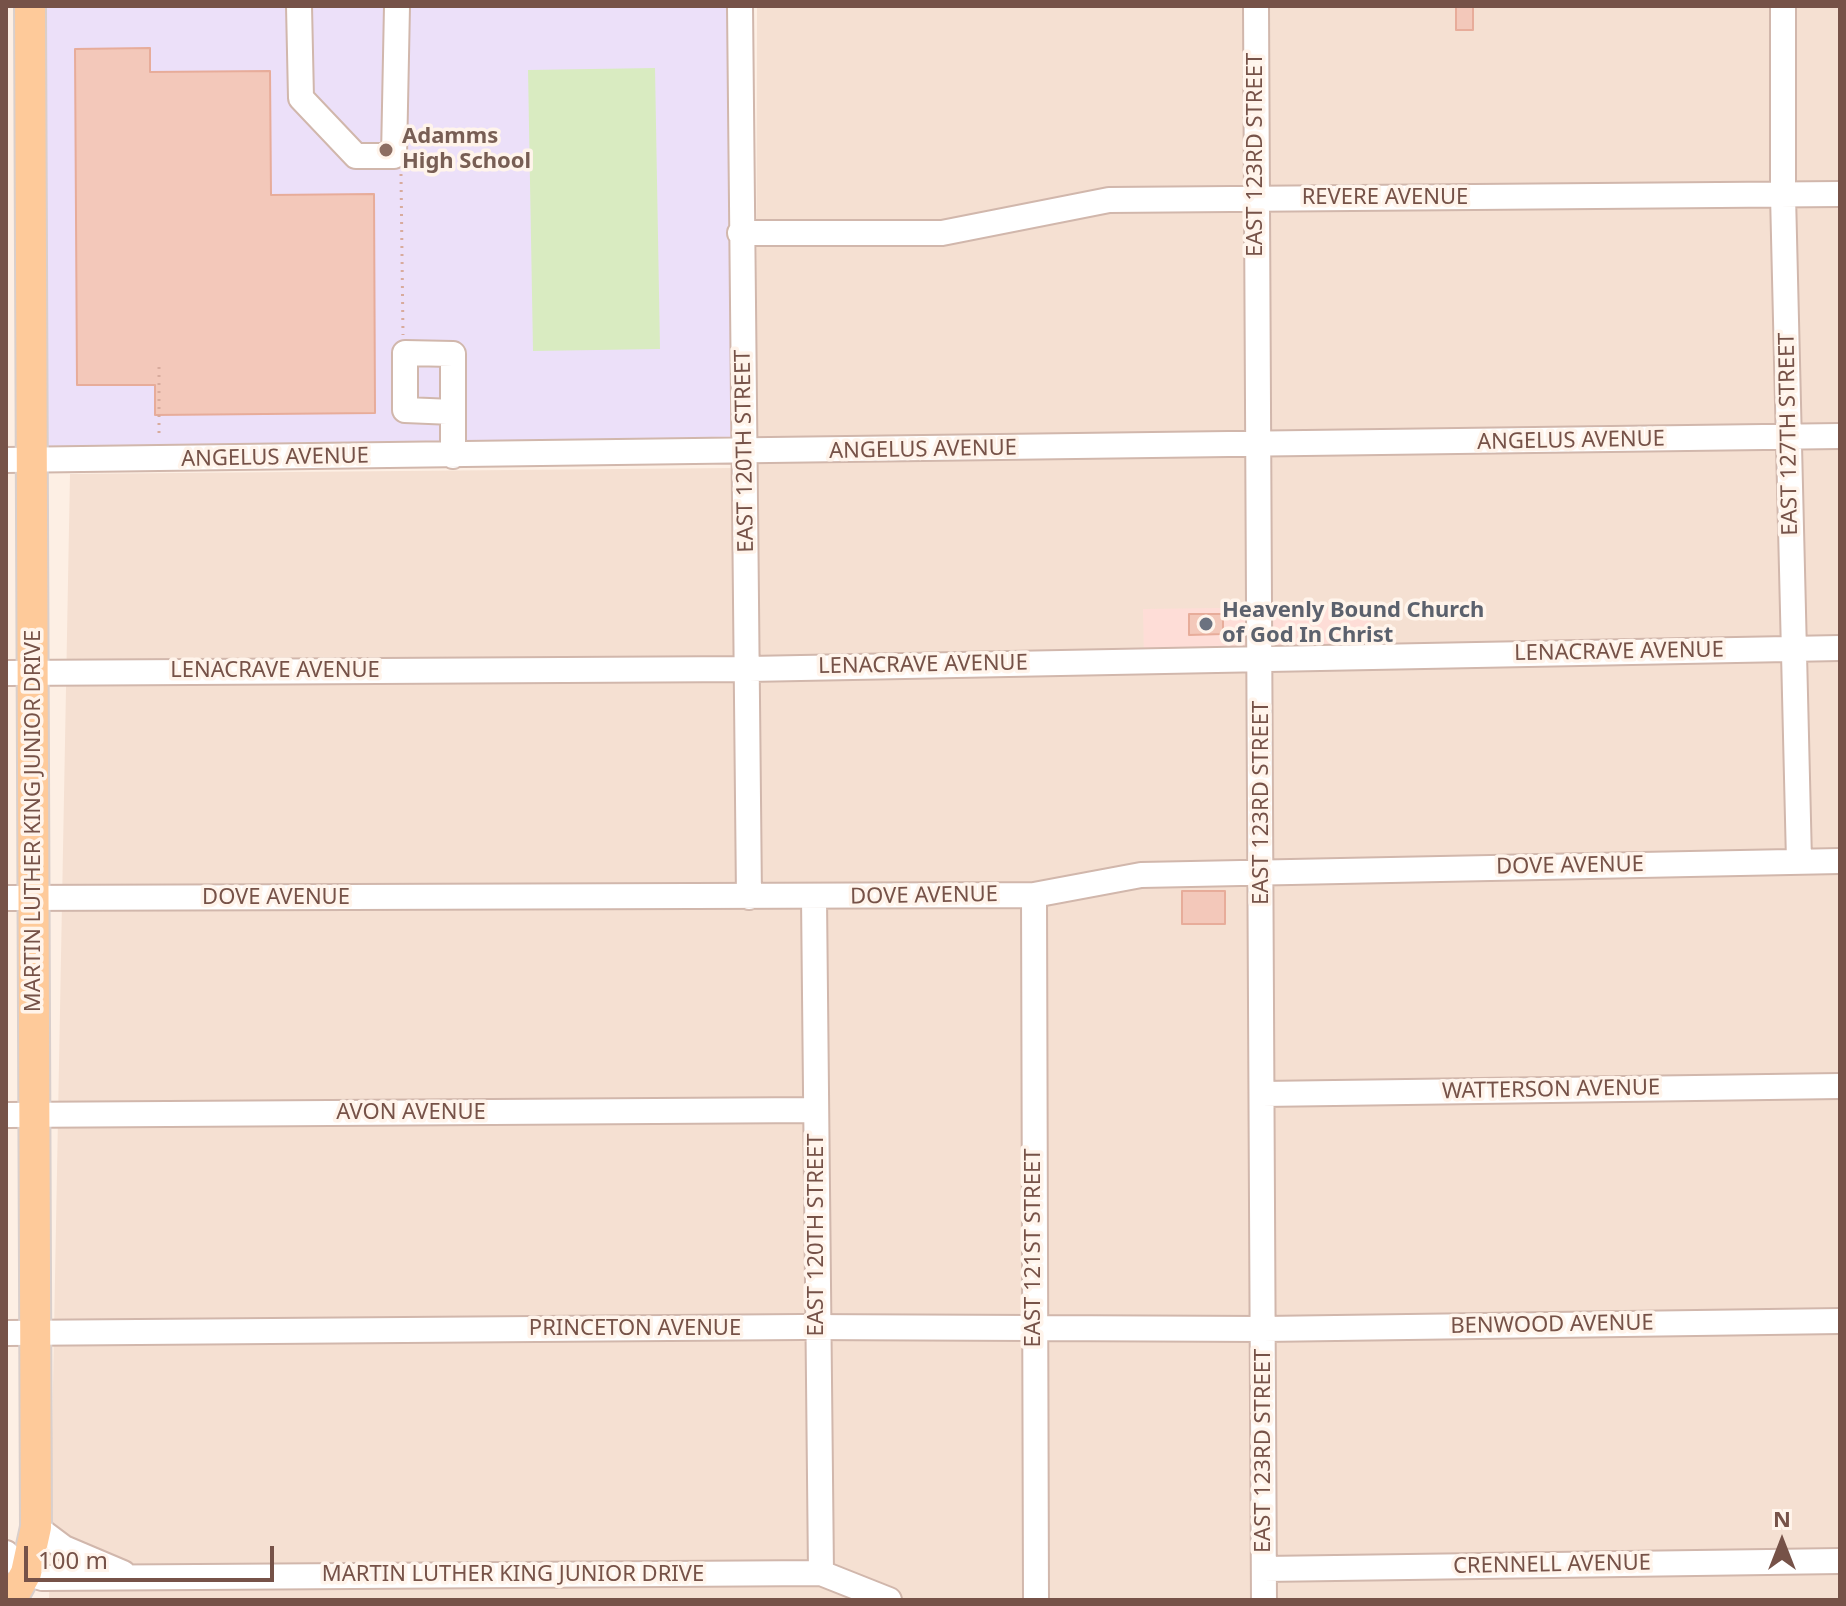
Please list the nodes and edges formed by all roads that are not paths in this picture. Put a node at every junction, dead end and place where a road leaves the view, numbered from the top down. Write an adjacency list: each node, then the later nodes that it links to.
1 (30, 6): 17 (main road, MARTIN LUTHER KING JUNIOR DRIVE)
2 (299, 6): 3 (street)
3 (397, 6)
4 (740, 6): 10 (street, EAST 120TH STREET)
5 (1256, 6): 9 (street, EAST 123RD STREET)
6 (1783, 6): 8 (street, EAST 127TH STREET)
7 (1840, 194): 8 (street, REVERE AVENUE)
8 (1783, 195): 9 (street, REVERE AVENUE); 13 (street, EAST 127TH STREET)
9 (1256, 199): 10 (street, REVERE AVENUE); 14 (street, EAST 123RD STREET)
10 (740, 233): 15 (street, EAST 120TH STREET)
11 (453, 412): 16 (street)
12 (1840, 436): 13 (street, ANGELUS AVENUE)
13 (1788, 437): 14 (street, ANGELUS AVENUE); 19 (street, EAST 127TH STREET)
14 (1258, 446): 15 (street, ANGELUS AVENUE); 20 (street, EAST 123RD STREET)
15 (745, 453): 16 (street, ANGELUS AVENUE); 21 (street, EAST 120TH STREET)
16 (453, 456): 17 (street, ANGELUS AVENUE)
17 (19, 460): 22 (main road, MARTIN LUTHER KING JUNIOR DRIVE)
18 (1840, 648): 19 (street, LENACRAVE AVENUE)
19 (1794, 649): 20 (street, LENACRAVE AVENUE); 23 (street, EAST 127TH STREET)
20 (1262, 659): 21 (street, LENACRAVE AVENUE); 25 (street, EAST 123RD STREET)
21 (749, 669): 22 (street, LENACRAVE AVENUE); 27 (street, EAST 120TH STREET)
22 (20, 673): 28 (main road, MARTIN LUTHER KING JUNIOR DRIVE)
23 (1799, 861): 24 (street, DOVE AVENUE); 25 (street, DOVE AVENUE)
24 (1840, 861)
25 (1262, 871): 26 (street, DOVE AVENUE); 31 (street, EAST 123RD STREET)
26 (1034, 895): 29 (street, DOVE AVENUE); 36 (street, EAST 121ST STREET)
27 (749, 897): 28 (street, DOVE AVENUE); 29 (street, DOVE AVENUE)
28 (20, 898): 33 (main road, MARTIN LUTHER KING JUNIOR DRIVE)
29 (814, 898): 32 (street, EAST 120TH STREET)
30 (1840, 1086): 31 (street, WATTERSON AVENUE)
31 (1262, 1094): 37 (street, EAST 123RD STREET)
32 (816, 1110): 33 (street, AVON AVENUE); 35 (street, EAST 120TH STREET)
33 (20, 1115): 38 (main road, MARTIN LUTHER KING JUNIOR DRIVE)
34 (1840, 1321): 37 (street, BENWOOD AVENUE)
35 (816, 1327): 36 (street, PRINCETON AVENUE); 38 (street, PRINCETON AVENUE); 42 (street, EAST 120TH STREET)
36 (1034, 1327): 37 (street, PRINCETON AVENUE); 46 (street, EAST 121ST STREET)
37 (1264, 1329): 41 (street, EAST 123RD STREET)
38 (20, 1333): 39 (main road, MARTIN LUTHER KING JUNIOR DRIVE)
39 (36, 1527): 43 (street, MARTIN LUTHER KING JUNIOR DRIVE); 44 (main road)
40 (1840, 1561): 41 (street, CRENNELL AVENUE)
41 (1264, 1569): 47 (street, EAST 123RD STREET)
42 (821, 1573): 43 (street, MARTIN LUTHER KING JUNIOR DRIVE); 45 (street, MARTIN LUTHER KING JUNIOR DRIVE)
43 (132, 1577): 44 (street, MARTIN LUTHER KING JUNIOR DRIVE)
44 (20, 1581)
45 (889, 1600)
46 (1036, 1600)
47 (1264, 1600)

